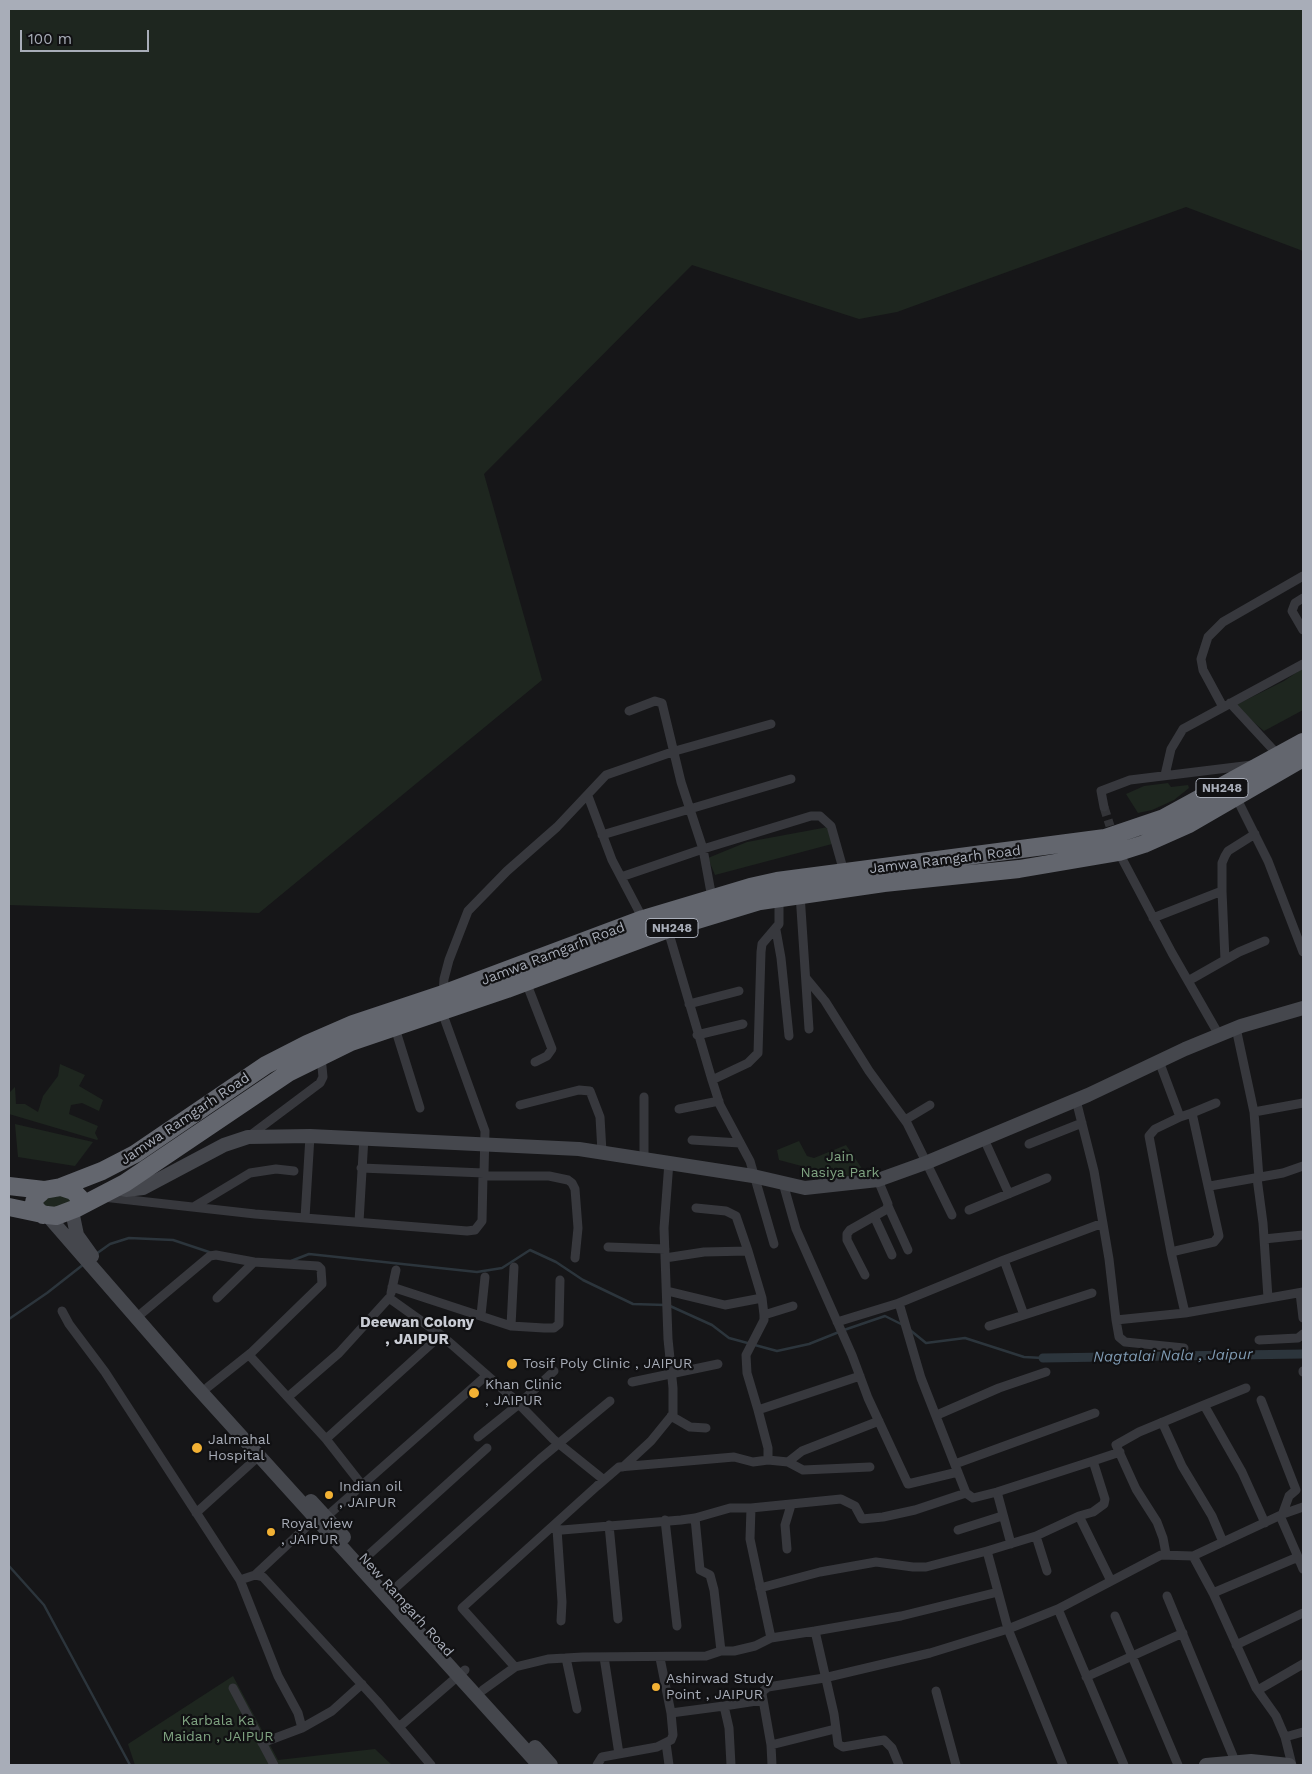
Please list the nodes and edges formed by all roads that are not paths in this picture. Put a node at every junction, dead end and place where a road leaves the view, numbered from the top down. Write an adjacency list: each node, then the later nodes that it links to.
1 (1303, 576): 5 (street)
2 (1303, 598): 3 (street)
3 (1303, 630)
4 (1303, 664): 5 (street)
5 (1226, 705): 11 (street); 12 (street)
6 (629, 711): 9 (street)
7 (771, 724): 9 (street)
8 (1303, 742): 11 (highway, Jamwa Ramgarh Road / NH248)
9 (675, 751): 14 (street); 17 (street)
10 (1303, 758): 15 (highway, Jamwa Ramgarh Road / NH248)
11 (1273, 760): 12 (street); 20 (highway, Jamwa Ramgarh Road / NH248)
12 (1165, 775): 16 (street)
13 (791, 779): 17 (street)
14 (588, 796): 19 (street); 39 (street)
15 (1236, 797): 18 (street); 20 (highway, Jamwa Ramgarh Road / NH248)
16 (1104, 807)
17 (689, 809): 19 (street); 21 (street)
18 (1255, 834): 24 (street); 33 (street)
19 (602, 835): 23 (street)
20 (1114, 838): 22 (highway, Jamwa Ramgarh Road / NH248); 25 (highway, Jamwa Ramgarh Road / NH248); 28 (street)
21 (702, 849): 22 (street); 23 (street); 27 (street)
22 (844, 872): 27 (highway, Jamwa Ramgarh Road / NH248)
23 (621, 878): 29 (street)
24 (1222, 891): 28 (street); 34 (street)
25 (800, 894): 26 (highway, Jamwa Ramgarh Road / NH248); 35 (street)
26 (779, 897): 30 (highway, Jamwa Ramgarh Road / NH248); 31 (street)
27 (712, 898): 30 (highway, Jamwa Ramgarh Road / NH248)
28 (1153, 918): 36 (street)
29 (644, 919): 30 (highway, Jamwa Ramgarh Road / NH248); 39 (highway, Jamwa Ramgarh Road / NH248)
30 (666, 921): 37 (highway, Jamwa Ramgarh Road / NH248); 40 (street)
31 (776, 930): 48 (street); 52 (street)
32 (1264, 941): 34 (street)
33 (1303, 952)
34 (1225, 960): 36 (street)
35 (806, 978): 44 (street); 65 (street)
36 (1188, 981): 47 (street)
37 (526, 982): 39 (highway, Jamwa Ramgarh Road / NH248); 51 (street)
38 (738, 991): 40 (street)
39 (442, 1003): 43 (highway, Jamwa Ramgarh Road / NH248); 74 (street); 91 (highway, Jamwa Ramgarh Road / NH248)
40 (689, 1004): 46 (street)
41 (1303, 1008): 45 (street)
42 (743, 1024): 46 (street)
43 (395, 1028): 49 (highway, Jamwa Ramgarh Road / NH248); 60 (street)
44 (810, 1028)
45 (1236, 1028): 47 (street); 62 (street)
46 (697, 1035): 52 (street)
47 (1219, 1035): 50 (street)
48 (788, 1036)
49 (321, 1056): 68 (street); 90 (highway, Jamwa Ramgarh Road / NH248)
50 (1159, 1061): 54 (street); 64 (street)
51 (535, 1062)
52 (712, 1080): 55 (street)
53 (644, 1097): 76 (street)
54 (1076, 1100): 66 (street); 70 (street)
55 (719, 1101): 61 (street); 72 (street)
56 (1216, 1103): 63 (street)
57 (1303, 1103): 62 (street)
58 (520, 1105): 75 (street)
59 (930, 1105): 65 (street)
60 (420, 1108)
61 (679, 1108)
62 (1254, 1112): 85 (street)
63 (1192, 1113): 64 (street); 89 (street)
64 (1180, 1118): 113 (street)
65 (905, 1120): 78 (street)
66 (1082, 1122): 73 (street); 105 (street)
67 (310, 1136): 68 (street); 69 (street); 103 (street)
68 (248, 1137): 90 (street)
69 (364, 1137): 74 (street); 80 (street)
70 (984, 1139): 78 (street); 92 (street)
71 (692, 1140): 72 (street)
72 (740, 1143): 83 (street)
73 (1029, 1144)
74 (485, 1145): 75 (street); 82 (street)
75 (602, 1152): 76 (street)
76 (644, 1158): 77 (street)
77 (669, 1162): 83 (street); 114 (street)
78 (928, 1162): 86 (street); 101 (street)
79 (1303, 1166): 85 (street)
80 (361, 1168): 82 (street); 104 (street)
81 (294, 1171): 94 (street)
82 (484, 1175): 104 (street); 116 (street)
83 (753, 1176): 87 (street); 108 (street)
84 (1046, 1178): 92 (street)
85 (1258, 1178): 89 (street); 107 (street)
86 (878, 1180): 87 (street); 95 (street)
87 (783, 1182): 145 (street)
88 (9, 1186): 91 (highway, Jamwa Ramgarh Road / NH248)
89 (1210, 1186): 113 (street)
90 (116, 1188): 93 (highway, Jamwa Ramgarh Road / NH248)
91 (52, 1189): 98 (highway, NH248); 100 (highway)
92 (1009, 1194): 99 (street)
93 (99, 1197): 94 (street); 98 (highway, Jamwa Ramgarh Road / NH248)
94 (195, 1206): 103 (street)
95 (888, 1206): 102 (street); 111 (street)
96 (9, 1207): 100 (highway, NH248)
97 (696, 1208): 112 (street)
98 (74, 1210): 100 (highway, NH248); 109 (street)
99 (969, 1210)
100 (45, 1215): 109 (street)
101 (952, 1215)
102 (874, 1216): 115 (street); 122 (street)
103 (305, 1218): 104 (street)
104 (358, 1222)
105 (1103, 1223): 117 (street); 142 (street)
106 (1303, 1235): 107 (street)
107 (1264, 1239): 132 (street)
108 (774, 1244)
109 (76, 1245): 120 (street)
110 (608, 1246): 114 (street)
111 (908, 1250)
112 (748, 1251): 114 (street); 131 (street)
113 (1171, 1252): 137 (street)
114 (665, 1254): 127 (street)
115 (892, 1255)
116 (576, 1258)
117 (1004, 1260): 133 (street); 140 (street)
118 (254, 1262): 129 (street); 136 (street); 150 (street)
119 (514, 1267): 143 (street)
120 (96, 1268): 136 (street, New Ramgarh Road); 177 (street, New Ramgarh Road)
121 (396, 1270): 125 (street)
122 (865, 1275)
123 (485, 1277): 139 (street)
124 (560, 1280): 143 (street)
125 (392, 1288): 130 (street); 139 (street)
126 (1302, 1292): 132 (street); 141 (street)
127 (667, 1293): 131 (street); 154 (street)
128 (1092, 1293): 140 (street)
129 (217, 1298)
130 (390, 1298): 147 (street); 160 (street)
131 (762, 1298): 138 (street)
132 (1268, 1298): 137 (street)
133 (900, 1303): 145 (street); 167 (street)
134 (793, 1306): 138 (street)
135 (62, 1311): 192 (street)
136 (142, 1313): 158 (street, New Ramgarh Road)
137 (1185, 1313): 142 (street)
138 (764, 1314): 165 (street)
139 (481, 1315): 143 (street)
140 (1024, 1315): 144 (street)
141 (1303, 1318)
142 (1116, 1320): 149 (street)
143 (511, 1326)
144 (989, 1326)
145 (840, 1327): 156 (street)
146 (1303, 1334): 148 (street)
147 (441, 1335): 155 (street); 173 (street)
148 (1259, 1340)
149 (1184, 1348)
150 (249, 1355): 158 (street); 160 (street)
151 (718, 1364): 154 (street)
152 (554, 1371): 163 (street)
153 (1046, 1372): 167 (street)
154 (672, 1375): 157 (street); 168 (street)
155 (487, 1376): 163 (street); 185 (street)
156 (860, 1376): 165 (street); 169 (street)
157 (632, 1382)
158 (208, 1387): 194 (street, New Ramgarh Road)
159 (1246, 1388): 164 (street)
160 (288, 1397): 173 (street)
161 (610, 1400): 174 (street)
162 (1261, 1400): 186 (street)
163 (519, 1404): 172 (street); 174 (street)
164 (1204, 1405): 170 (street); 199 (street)
165 (758, 1410): 178 (street)
166 (1095, 1412): 183 (street)
167 (937, 1415): 183 (street)
168 (670, 1416): 171 (street); 181 (street)
169 (879, 1421): 180 (street); 183 (street)
170 (1162, 1422): 176 (street); 204 (street)
171 (706, 1428)
172 (478, 1437)
173 (326, 1439): 185 (street)
174 (560, 1443): 184 (street); 218 (street)
175 (487, 1448): 211 (street)
176 (1120, 1452): 179 (street); 209 (street)
177 (258, 1456): 192 (street); 194 (street, New Ramgarh Road)
178 (768, 1460): 180 (street); 181 (street)
179 (1093, 1461): 187 (street); 196 (street)
180 (788, 1462): 182 (street)
181 (623, 1467): 184 (street)
182 (870, 1467)
183 (957, 1468): 188 (street)
184 (604, 1480): 201 (street)
185 (362, 1485): 194 (street)
186 (1300, 1489): 193 (street)
187 (997, 1492): 188 (street); 195 (street)
188 (966, 1493): 189 (street)
189 (791, 1505): 191 (street); 206 (street)
190 (1303, 1507): 193 (street)
191 (751, 1508): 197 (street); 217 (street)
192 (196, 1513): 215 (street)
193 (1283, 1514): 199 (street); 208 (street)
194 (321, 1516): 211 (street, New Ramgarh Road); 214 (street); 240 (street, New Ramgarh Road)
195 (1002, 1516): 202 (street); 205 (street)
196 (1079, 1516): 203 (street); 216 (street)
197 (695, 1518): 198 (street); 233 (street)
198 (666, 1520): 200 (street); 227 (street)
199 (1265, 1523): 204 (street)
200 (609, 1525): 201 (street); 225 (street)
201 (554, 1529): 226 (street); 239 (street)
202 (958, 1530)
203 (1036, 1536): 205 (street); 213 (street)
204 (1223, 1542): 210 (street)
205 (1011, 1544): 207 (street)
206 (786, 1549)
207 (987, 1551): 217 (street); 219 (street)
208 (1299, 1553): 212 (street); 220 (street)
209 (1166, 1554): 210 (street); 216 (street)
210 (1193, 1556): 220 (street)
211 (364, 1558): 218 (street, New Ramgarh Road)
212 (1303, 1569)
213 (1047, 1571)
214 (255, 1575): 215 (street); 243 (street)
215 (240, 1580): 253 (street)
216 (1111, 1581): 222 (street)
217 (760, 1588): 231 (street)
218 (393, 1590): 240 (street, New Ramgarh Road)
219 (998, 1592): 228 (street); 229 (street)
220 (1213, 1593): 232 (street)
221 (1167, 1596): 230 (street)
222 (1058, 1609): 228 (street); 241 (street)
223 (1303, 1613): 232 (street)
224 (1115, 1616): 234 (street)
225 (618, 1619)
226 (561, 1621)
227 (677, 1626)
228 (1008, 1629): 242 (street); 271 (street)
229 (815, 1631): 231 (street); 242 (street)
230 (1183, 1634): 234 (street); 261 (street)
231 (771, 1638): 233 (street)
232 (1236, 1645): 246 (street)
233 (721, 1651): 237 (street)
234 (1134, 1656): 241 (street); 273 (street)
235 (604, 1657): 236 (street); 237 (street); 260 (street)
236 (566, 1658): 239 (street); 250 (street)
237 (660, 1658): 251 (street)
238 (1303, 1664): 246 (street)
239 (515, 1667): 245 (street)
240 (461, 1673): 245 (street, New Ramgarh Road); 252 (street); 264 (street, New Ramgarh Road)
241 (1086, 1677): 272 (street)
242 (824, 1678): 248 (street); 254 (street)
243 (362, 1684): 252 (street); 253 (street)
244 (233, 1688): 257 (street)
245 (483, 1690): 264 (street, New Ramgarh Road)
246 (1258, 1690): 256 (street)
247 (936, 1691): 270 (street)
248 (763, 1700): 249 (street); 259 (street)
249 (724, 1706): 251 (street); 267 (street)
250 (577, 1710)
251 (670, 1713): 258 (street)
252 (399, 1727): 263 (street)
253 (302, 1728): 257 (street)
254 (835, 1729): 259 (street); 269 (street)
255 (1303, 1732): 256 (street)
256 (1285, 1737): 275 (street)
257 (262, 1743): 262 (street)
258 (666, 1743): 260 (street); 266 (street)
259 (771, 1745): 268 (street)
260 (619, 1754): 265 (street)
261 (1236, 1761): 274 (street); 275 (street)
262 (274, 1765)
263 (431, 1765)
264 (540, 1765)
265 (597, 1765)
266 (669, 1765)
267 (731, 1765)
268 (772, 1765)
269 (899, 1765)
270 (956, 1765)
271 (1063, 1765)
272 (1124, 1765)
273 (1178, 1765)
274 (1206, 1765)
275 (1290, 1765)

